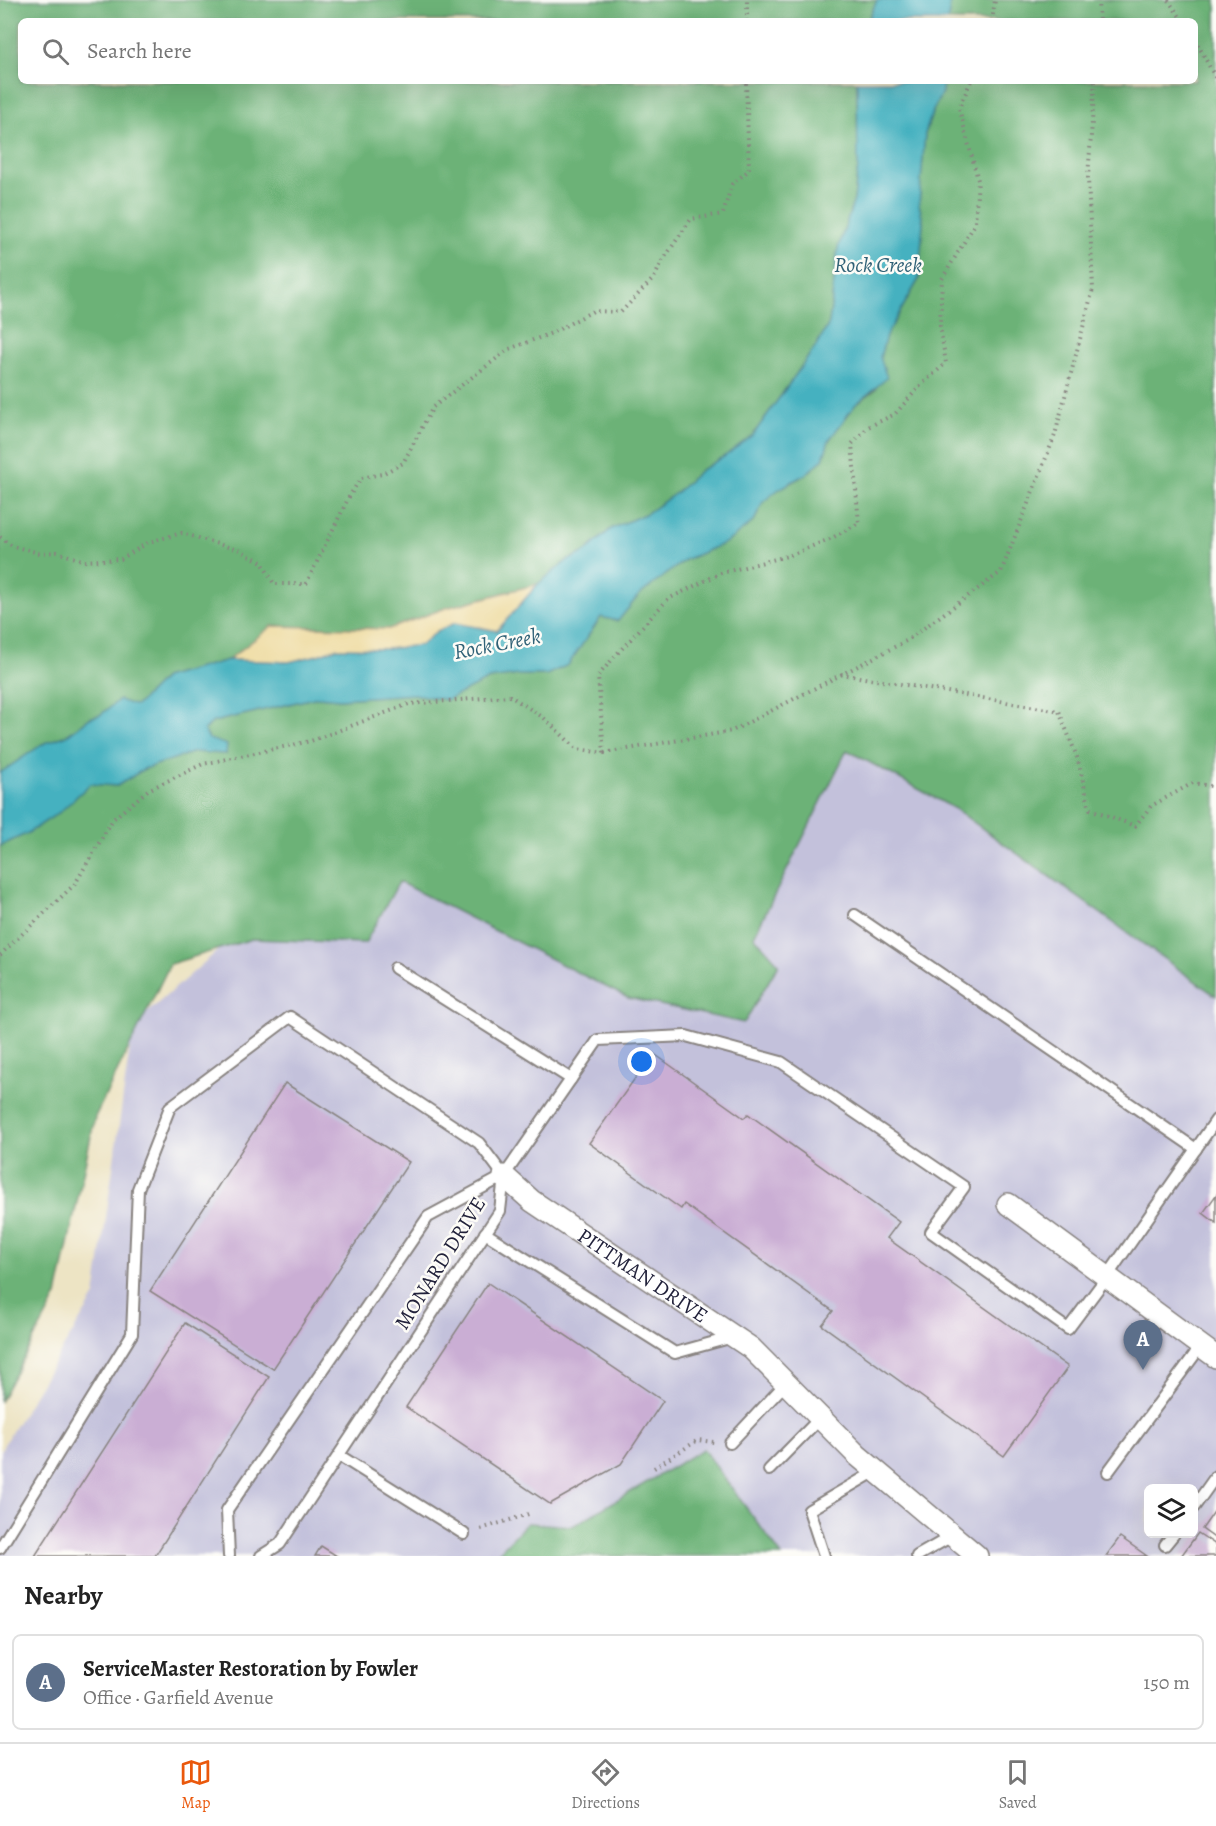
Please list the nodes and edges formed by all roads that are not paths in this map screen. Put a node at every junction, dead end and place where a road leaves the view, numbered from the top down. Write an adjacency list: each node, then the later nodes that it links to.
1 (855, 915): 5 (lane)
2 (394, 968): 3 (lane)
3 (571, 1079): 6 (lane); 9 (lane)
4 (1216, 1120): 5 (lane)
5 (1196, 1149): 9 (lane)
6 (504, 1176): 8 (lane, MONARD DRIVE); 10 (street, PITTMAN DRIVE); 25 (lane, PITTMAN DRIVE); 26 (lane, MONARD DRIVE)
7 (1008, 1204): 9 (street)
8 (485, 1233): 10 (lane); 15 (lane, MONARD DRIVE)
9 (1106, 1278): 11 (street)
10 (734, 1337): 12 (street, PITTMAN DRIVE)
11 (1209, 1351): 18 (lane)
12 (786, 1383): 13 (street, PITTMAN DRIVE); 14 (lane)
13 (820, 1418): 16 (lane); 17 (street, PITTMAN DRIVE)
14 (730, 1443)
15 (340, 1456): 21 (lane); 27 (lane, MONARD DRIVE)
16 (769, 1470)
17 (876, 1471): 22 (street, PITTMAN DRIVE); 28 (lane)
18 (1108, 1472)
19 (1216, 1476): 20 (lane)
20 (1198, 1501)
21 (464, 1534)
22 (952, 1536): 29 (lane); 30 (street, PITTMAN DRIVE)
23 (1170, 1538): 24 (lane)
24 (1165, 1545)
25 (0, 1548)
26 (229, 1556)
27 (261, 1556)
28 (824, 1556)
29 (916, 1556)
30 (977, 1556)

